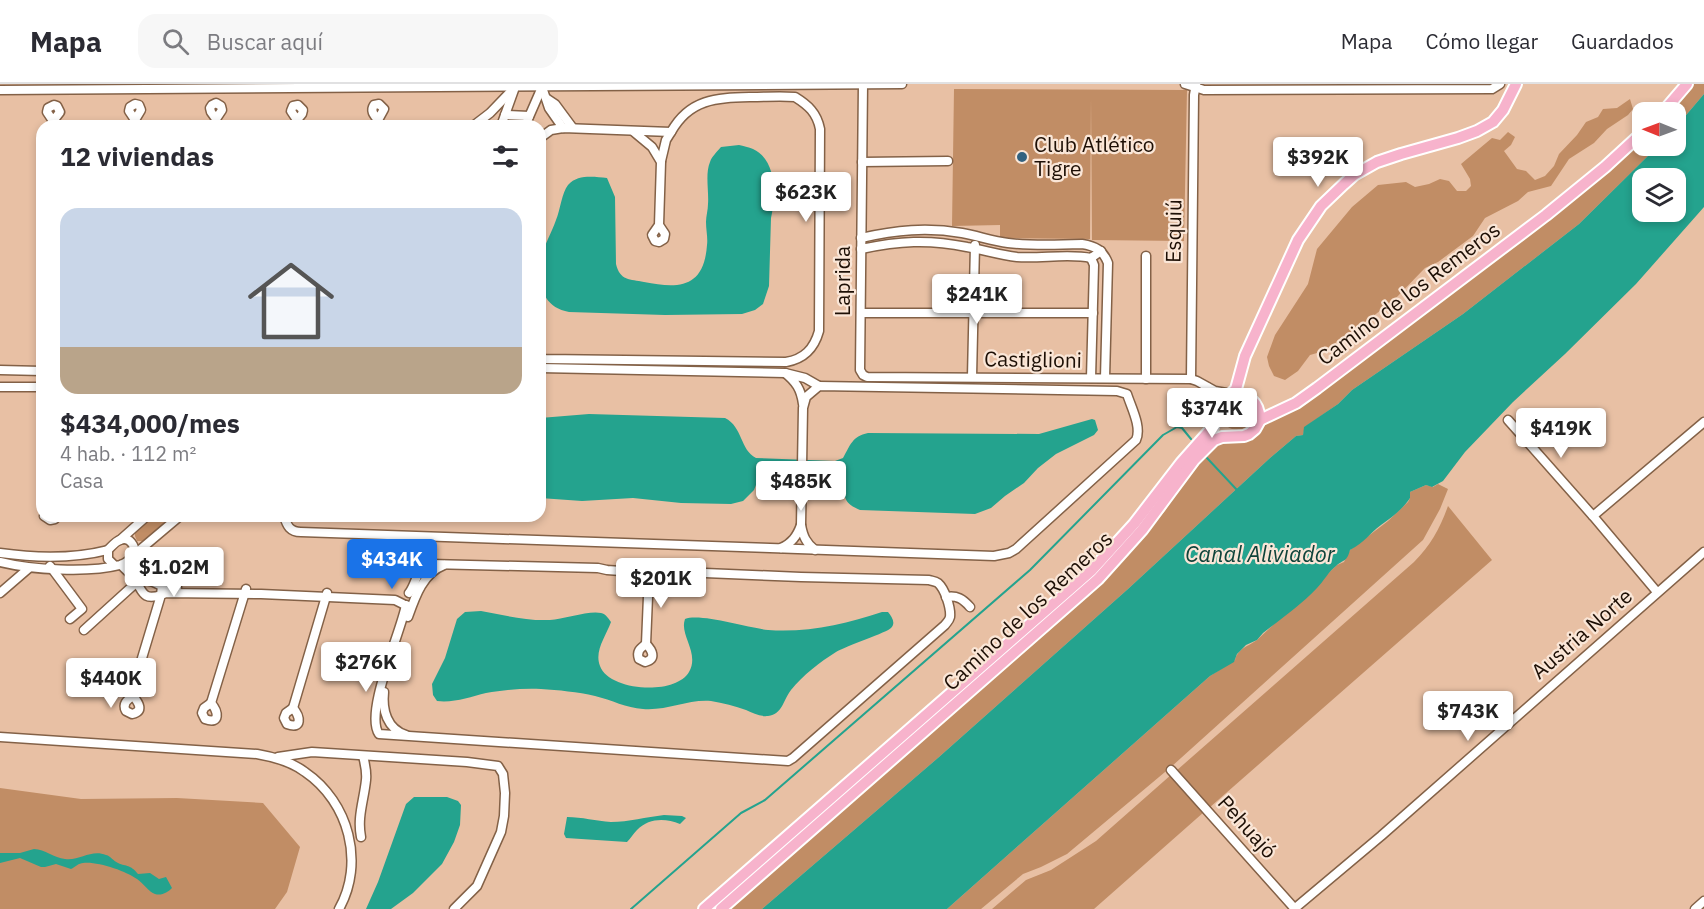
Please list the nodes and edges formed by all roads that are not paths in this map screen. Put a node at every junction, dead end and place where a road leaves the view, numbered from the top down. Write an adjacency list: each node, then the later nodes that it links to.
1 (860, 84): 2 (street); 7 (street); 35 (street, Laprida)
2 (902, 84)
3 (1516, 84): 62 (main road, Camino de los Remeros)
4 (1687, 84): 20 (main road)
5 (598, 85): 6 (street); 15 (street)
6 (699, 85): 7 (street)
7 (778, 85)
8 (1192, 85): 16 (street); 57 (street, Esquiú)
9 (323, 86): 10 (street); 13 (street)
10 (467, 86): 14 (street)
11 (1347, 86): 16 (street); 17 (street)
12 (38, 87): 13 (street); 19 (street)
13 (190, 87)
14 (515, 87): 15 (street); 21 (street); 22 (street)
15 (542, 87): 23 (street); 28 (street)
16 (1271, 87)
17 (1423, 87): 18 (street)
18 (1496, 87)
19 (0, 90)
20 (1672, 102)
21 (490, 113): 24 (street); 25 (street)
22 (505, 115): 23 (street); 26 (street)
23 (529, 116): 27 (street)
24 (481, 120)
25 (486, 120)
26 (503, 120)
27 (527, 120)
28 (568, 128): 29 (street); 31 (street)
29 (633, 131): 30 (street); 34 (street)
30 (670, 132): 34 (street); 47 (street)
31 (546, 134)
32 (1632, 142): 65 (main road, Camino de los Remeros)
33 (948, 161): 35 (street)
34 (660, 162): 36 (street)
35 (862, 162): 38 (street, Laprida)
36 (659, 225)
37 (978, 237): 38 (street); 40 (street); 41 (street)
38 (861, 238): 39 (street, Laprida)
39 (861, 249): 40 (street); 45 (street, Laprida)
40 (974, 249): 43 (street); 44 (street)
41 (1101, 251): 43 (street); 55 (street)
42 (1146, 256): 56 (street)
43 (1091, 258): 46 (street)
44 (973, 312): 45 (street); 46 (street); 53 (street)
45 (861, 313): 49 (street, Laprida)
46 (1093, 313): 54 (street)
47 (546, 359)
48 (546, 368): 52 (street)
49 (860, 369): 53 (street, Castiglioni)
50 (0, 370): 51 (street)
51 (36, 371)
52 (785, 373): 58 (street); 63 (street)
53 (972, 377): 54 (street, Castiglioni)
54 (1091, 378): 55 (street, Castiglioni)
55 (1106, 378): 56 (street, Castiglioni)
56 (1146, 379): 57 (street, Castiglioni)
57 (1191, 379): 61 (street, Castiglioni)
58 (819, 386): 63 (street); 77 (street)
59 (0, 387): 60 (street)
60 (36, 387)
61 (1207, 387): 62 (street, Castiglioni); 64 (street)
62 (1232, 394): 64 (main road, Camino de los Remeros); 65 (main road)
63 (803, 408): 73 (street)
64 (1216, 415): 68 (main road); 118 (main road, Camino de los Remeros)
65 (1260, 420): 68 (main road, Camino de los Remeros)
66 (1508, 420): 69 (street)
67 (1704, 422): 69 (street)
68 (1237, 436): 119 (main road, Camino de los Remeros)
69 (1593, 516): 96 (street)
70 (140, 522): 74 (street)
71 (173, 522): 83 (street)
72 (286, 522): 75 (street)
73 (801, 525): 75 (street); 77 (street)
74 (120, 540): 76 (street); 83 (street)
75 (781, 549): 77 (street)
76 (108, 550): 80 (street); 85 (street)
77 (816, 550)
78 (1704, 552): 96 (street, Austria Norte)
79 (0, 553): 81 (street)
80 (81, 555): 82 (street); 89 (street)
81 (20, 556): 82 (street); 86 (street)
82 (50, 557): 88 (street)
83 (133, 557): 85 (street); 92 (street)
84 (0, 562): 86 (street)
85 (118, 565): 89 (street); 92 (street)
86 (17, 566): 87 (street); 91 (street)
87 (29, 568): 88 (street); 91 (street)
88 (50, 568): 89 (street); 103 (street)
89 (80, 569)
90 (649, 573): 99 (street); 100 (street); 105 (street)
91 (10, 584): 95 (street)
92 (141, 584): 93 (street); 98 (street); 104 (street)
93 (162, 591): 94 (street); 98 (street); 102 (street)
94 (245, 591): 97 (street); 107 (street)
95 (0, 592)
96 (1657, 592): 120 (street, Austria Norte)
97 (327, 594): 100 (street); 108 (street)
98 (150, 597): 102 (street)
99 (946, 597): 101 (street); 109 (street)
100 (408, 600): 109 (street); 109 (street)
101 (970, 607)
102 (156, 612): 106 (street)
103 (70, 619)
104 (84, 630)
105 (646, 644)
106 (133, 696)
107 (211, 703)
108 (293, 708)
109 (410, 736)
110 (0, 737): 112 (street)
111 (363, 756): 112 (street); 114 (street); 117 (street)
112 (274, 758): 116 (street)
113 (1171, 770): 120 (street, Pehuajó)
114 (361, 837)
115 (1704, 901): 121 (street)
116 (339, 909)
117 (454, 909)
118 (704, 909)
119 (722, 909)
120 (1295, 909)
121 (1695, 909)

